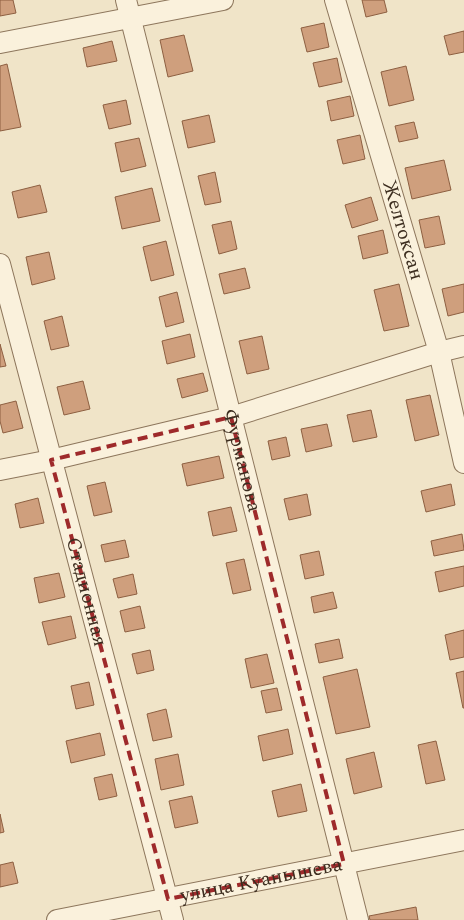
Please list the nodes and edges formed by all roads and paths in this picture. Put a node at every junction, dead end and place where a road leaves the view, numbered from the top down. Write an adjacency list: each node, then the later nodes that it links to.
1 (223, 0): 3 (street)
2 (335, 0): 7 (street, Желтоксан)
3 (128, 9): 4 (street); 8 (street, Фурманова)
4 (0, 43)
5 (0, 264): 9 (street, Стадионная)
6 (464, 346): 7 (street)
7 (439, 352): 8 (street); 10 (street, Желтоксан)
8 (231, 417): 9 (street); 13 (street, Фурманова)
9 (51, 460): 11 (street); 14 (street, Стадионная)
10 (464, 463)
11 (0, 470)
12 (464, 840): 13 (street, улица Куанышева)
13 (344, 864): 14 (street, улица Куанышева); 17 (street, Фурманова)
14 (168, 899): 15 (street, улица Куанышева); 16 (street, Стадионная)
15 (57, 920)
16 (173, 920)
17 (358, 920)

